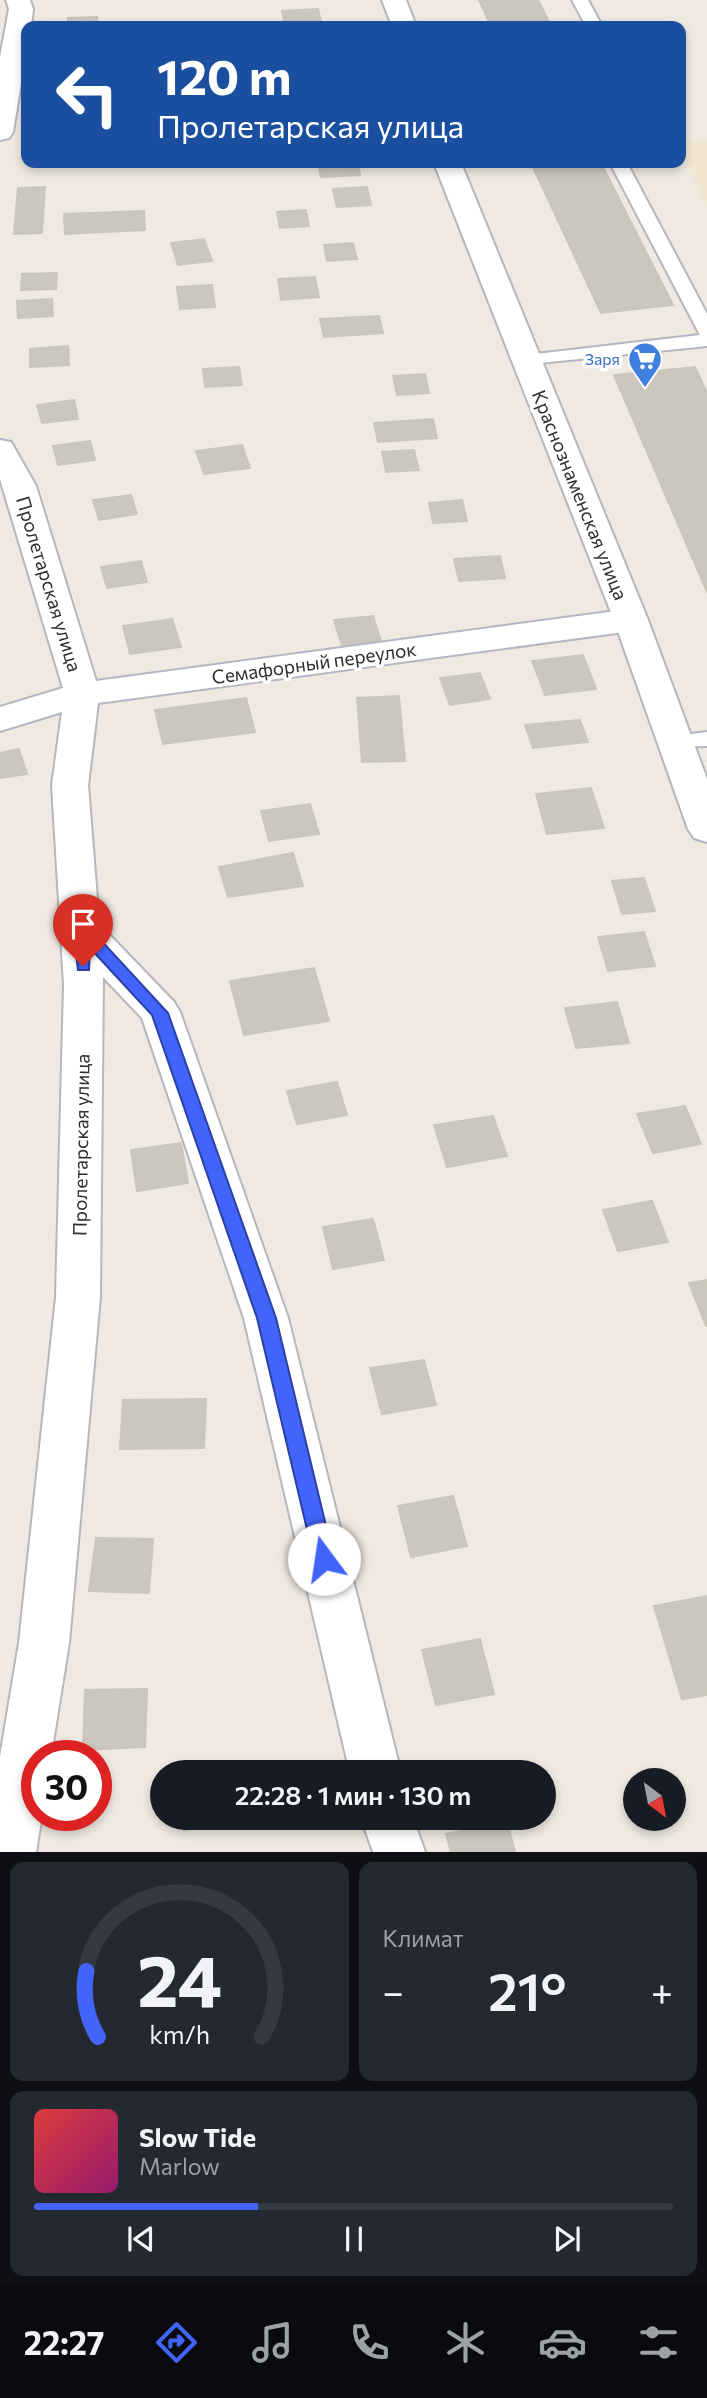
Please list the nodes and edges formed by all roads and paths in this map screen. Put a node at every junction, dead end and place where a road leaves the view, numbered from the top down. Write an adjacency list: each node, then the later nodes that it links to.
1 (394, 0): 4 (street)
2 (580, 0): 5 (lane)
3 (20, 1): 6 (street)
4 (402, 21)
5 (591, 21)
6 (0, 132)
7 (449, 168): 11 (street, Краснознаменская улица)
8 (621, 168): 9 (lane)
9 (707, 332)
10 (707, 340): 11 (lane)
11 (527, 361): 13 (street, Краснознаменская улица)
12 (0, 449): 14 (street, Пролетарская улица)
13 (631, 621): 14 (street, Семафорный переулок); 17 (street, Краснознаменская улица)
14 (82, 694): 15 (street, Семафорный переулок); 19 (street, Пролетарская улица)
15 (0, 719)
16 (707, 739): 17 (lane)
17 (675, 742): 18 (street, Краснознаменская улица)
18 (707, 829)
19 (81, 929): 20 (street); 22 (street, Пролетарская улица)
20 (373, 1760)
21 (391, 1830): 23 (street)
22 (10, 1852)
23 (399, 1852)

